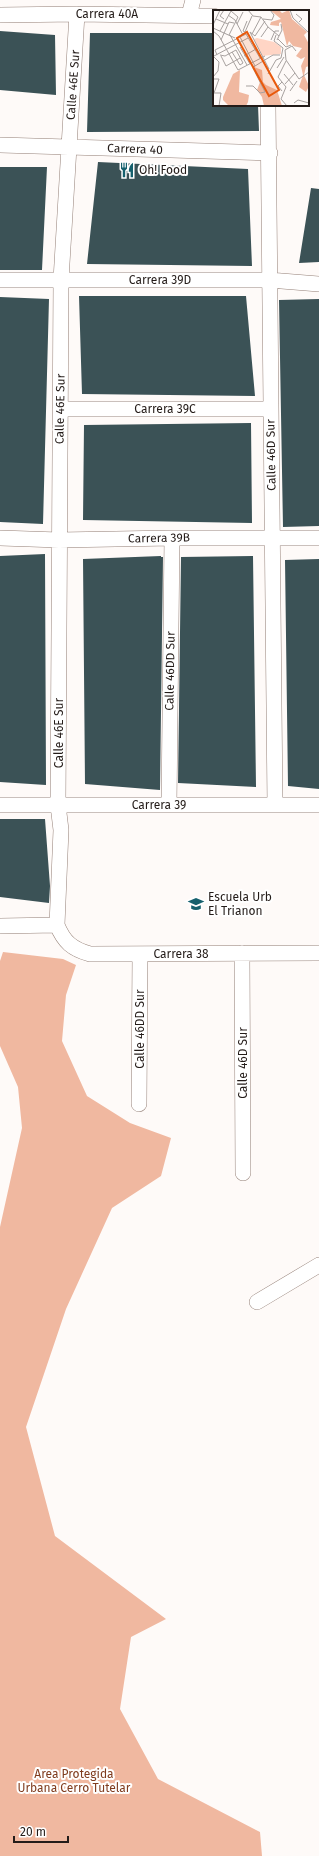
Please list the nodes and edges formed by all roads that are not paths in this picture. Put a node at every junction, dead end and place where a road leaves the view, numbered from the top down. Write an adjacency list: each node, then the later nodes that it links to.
1 (193, 0): 4 (street)
2 (77, 14): 3 (street, Carrera 40A); 4 (street, Carrera 40A); 8 (street, Calle 46E Sur)
3 (0, 15)
4 (189, 15): 5 (street, Carrera 40A)
5 (213, 16)
6 (268, 106): 9 (street, Calle 46D Sur)
7 (0, 146): 8 (street, Carrera 40)
8 (69, 147): 9 (street, Carrera 40); 11 (street, Calle 46E Sur)
9 (270, 153): 12 (street, Calle 46D Sur)
10 (0, 280): 11 (street, Carrera 39D)
11 (61, 280): 12 (street, Carrera 39D); 14 (street, Calle 46E Sur)
12 (269, 280): 13 (street, Carrera 39D); 15 (street, Calle 46D Sur)
13 (319, 284)
14 (60, 409): 15 (street, Carrera 39C); 20 (street, Calle 46E Sur)
15 (271, 409): 18 (street, Calle 46D Sur)
16 (0, 538): 20 (street, Carrera 39B)
17 (172, 538): 18 (street, Carrera 39B); 20 (street, Carrera 39B); 23 (street, Calle 46DD Sur)
18 (273, 538): 19 (street, Carrera 39B); 24 (street, Calle 46D Sur)
19 (319, 538)
20 (59, 540): 21 (street, Calle 46E Sur)
21 (58, 804): 22 (street, Carrera 39); 23 (street, Carrera 39); 26 (street)
22 (0, 805)
23 (169, 805): 24 (street, Carrera 39)
24 (275, 805): 25 (street, Carrera 39)
25 (319, 805)
26 (57, 925): 27 (street); 30 (street, Carrera 38)
27 (0, 926)
28 (242, 953): 29 (street, Carrera 38); 30 (street, Carrera 38); 32 (street, Calle 46D Sur)
29 (319, 953)
30 (140, 954): 31 (street, Calle 46DD Sur)
31 (139, 1104)
32 (243, 1173)
33 (319, 1265): 34 (street)
34 (258, 1302)

